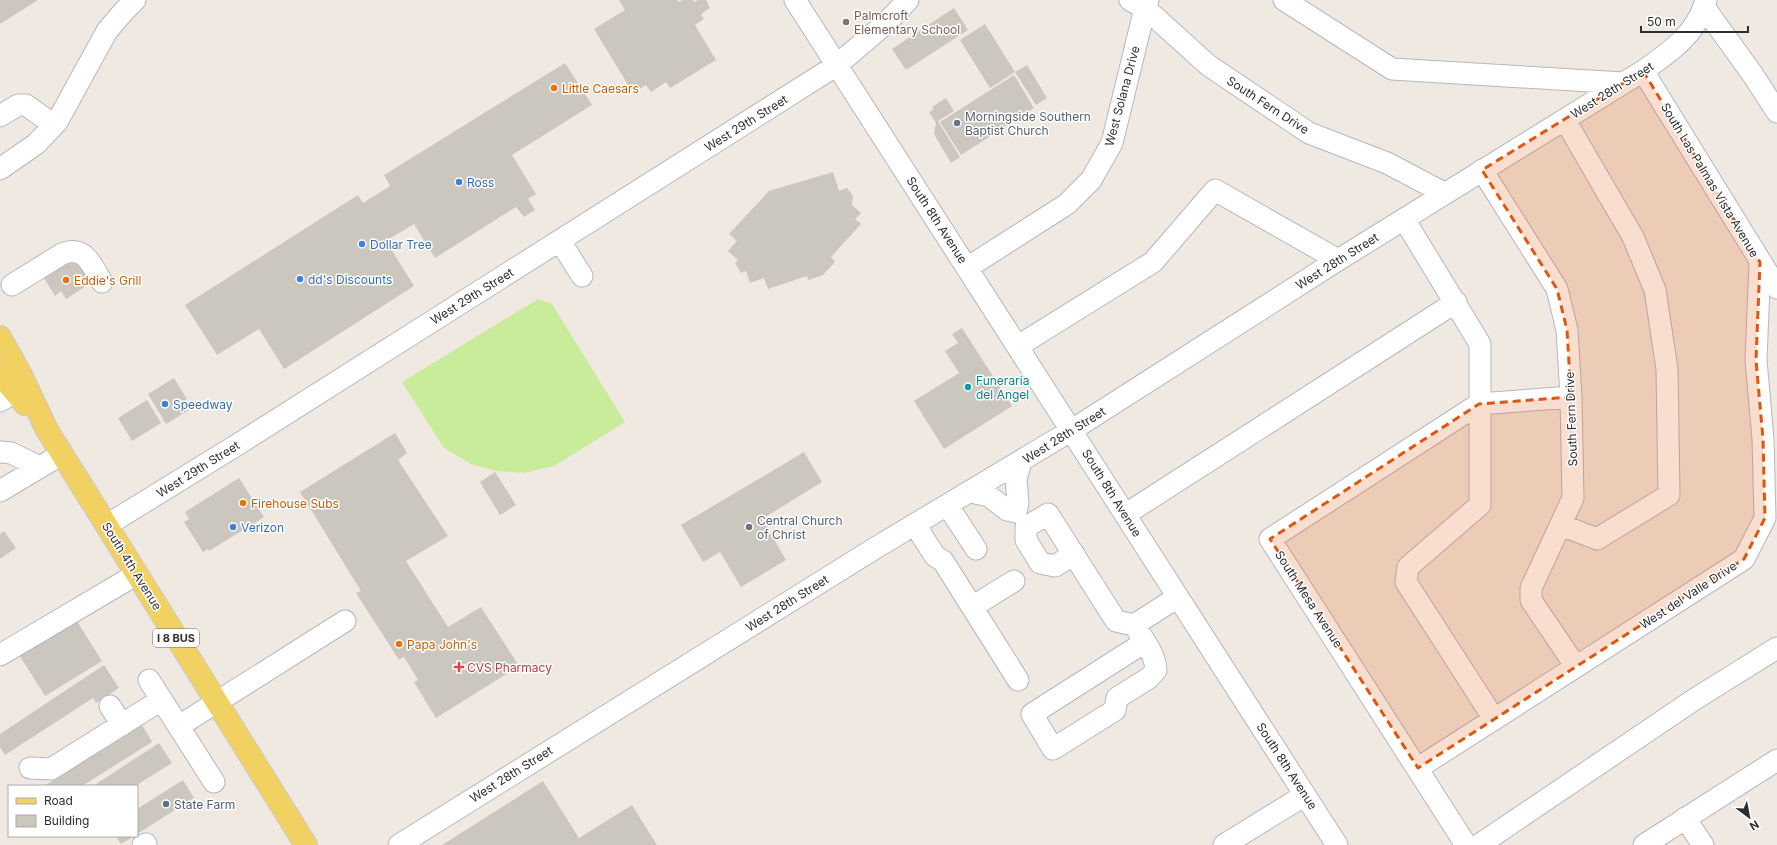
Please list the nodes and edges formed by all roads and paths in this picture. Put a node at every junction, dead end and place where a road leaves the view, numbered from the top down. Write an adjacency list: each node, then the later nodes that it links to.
1 (135, 0): 13 (street)
2 (795, 0): 7 (street, South 8th Avenue)
3 (908, 0): 7 (street, West 29th Street)
4 (1284, 0): 9 (street)
5 (1141, 3): 16 (street, South Fern Drive); 21 (street, West Solana Drive)
6 (1705, 4): 8 (street, West 28th Street); 11 (street)
7 (837, 66): 18 (street, West 29th Street); 21 (street, South 8th Avenue)
8 (1643, 71): 9 (street, West 28th Street); 20 (street, South Las Palmas Vista Avenue)
9 (1624, 84): 12 (street, West 28th Street)
10 (2, 110): 13 (street)
11 (1777, 112)
12 (1565, 120): 15 (street, West 28th Street); 48 (street)
13 (54, 125): 14 (street)
14 (0, 168)
15 (1482, 170): 16 (street, West 28th Street); 31 (street, South Fern Drive)
16 (1444, 193): 17 (street, West 28th Street)
17 (1404, 219): 19 (street, West 28th Street); 26 (street)
18 (560, 241): 22 (street); 46 (street, West 29th Street)
19 (1338, 260): 28 (street); 34 (street, West 28th Street)
20 (1760, 262): 25 (street, South Las Palmas Vista Avenue); 35 (street, West del Valle Drive)
21 (967, 268): 28 (street, South 8th Avenue)
22 (582, 276)
23 (102, 282): 24 (street)
24 (12, 285)
25 (1777, 288)
26 (1456, 302): 32 (street); 44 (street)
27 (0, 337): 33 (main road, South 4th Avenue / I 8 BUS)
28 (1018, 346): 34 (street, South 8th Avenue)
29 (0, 374): 30 (main road, South 4th Avenue / I 8 BUS)
30 (8, 397): 33 (main road, South 4th Avenue / I 8 BUS)
31 (1571, 397): 32 (street, South Mesa Avenue); 48 (street, South Fern Drive)
32 (1479, 404): 65 (street); 70 (street, South Mesa Avenue)
33 (47, 430): 37 (main road, South 4th Avenue / I 8 BUS)
34 (1072, 430): 38 (street, West 28th Street); 44 (street, South 8th Avenue)
35 (1763, 439): 39 (street); 59 (street, West del Valle Drive)
36 (0, 452): 40 (street)
37 (62, 454): 40 (street); 46 (main road, South 4th Avenue / I 8 BUS)
38 (1021, 462): 42 (street, West 28th Street); 45 (street)
39 (1777, 462)
40 (40, 467): 41 (street)
41 (0, 491)
42 (971, 492): 43 (street, West 28th Street); 45 (street)
43 (948, 506): 47 (street, West 28th Street); 49 (street)
44 (1126, 514): 53 (street, South 8th Avenue)
45 (1021, 520): 50 (street); 50 (street)
46 (107, 525): 51 (main road, South 4th Avenue / I 8 BUS)
47 (915, 525): 54 (street); 75 (street, West 28th Street)
48 (1561, 525): 59 (street, South Fern Drive)
49 (976, 549)
50 (1074, 554): 56 (street)
51 (137, 574): 58 (street); 63 (main road, South 4th Avenue / I 8 BUS)
52 (1014, 581): 54 (street)
53 (1178, 597): 56 (street); 72 (street, South 8th Avenue)
54 (972, 607): 61 (street)
55 (345, 621): 63 (street)
56 (1139, 633): 56 (street)
57 (1777, 648): 79 (street)
58 (0, 655)
59 (1576, 667): 65 (street, West del Valle Drive)
60 (149, 680): 62 (street)
61 (1018, 680)
62 (161, 700): 66 (street); 67 (street)
63 (216, 703): 67 (street); 74 (main road, South 4th Avenue / I 8 BUS)
64 (110, 706): 66 (street)
65 (1494, 719): 70 (street, West del Valle Drive)
66 (122, 725): 69 (street)
67 (179, 726): 71 (street)
68 (1777, 760): 73 (street)
69 (30, 768)
70 (1418, 768): 78 (street, South Mesa Avenue)
71 (214, 782)
72 (1305, 795): 76 (street); 77 (street, South 8th Avenue)
73 (1685, 818): 80 (street); 81 (street)
74 (306, 845)
75 (399, 845)
76 (1224, 845)
77 (1337, 845)
78 (1466, 845)
79 (1479, 845)
80 (1644, 845)
81 (1703, 845)

